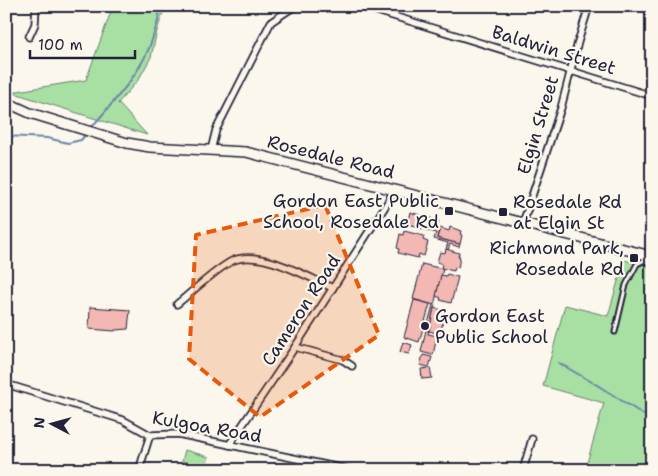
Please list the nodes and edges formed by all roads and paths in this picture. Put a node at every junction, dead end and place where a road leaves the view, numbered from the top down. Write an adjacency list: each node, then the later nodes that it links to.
1 (36, 6): 5 (street)
2 (295, 6): 9 (street)
3 (361, 6): 6 (street, Baldwin Street)
4 (589, 6): 6 (street, Elgin Street)
5 (29, 37)
6 (570, 71): 7 (street, Baldwin Street); 11 (street, Elgin Street)
7 (652, 96)
8 (6, 102): 9 (street, Rosedale Road)
9 (211, 150): 10 (street, Rosedale Road)
10 (394, 190): 11 (street, Rosedale Road); 13 (street, Cameron Road)
11 (523, 223): 12 (street, Rosedale Road)
12 (649, 257): 15 (lane)
13 (333, 288): 14 (street); 16 (street, Cameron Road)
14 (177, 304)
15 (615, 332)
16 (296, 347): 17 (street); 21 (street, Cameron Road)
17 (352, 366)
18 (6, 384): 19 (street, Kulgoa Road)
19 (150, 434): 21 (street, Kulgoa Road); 22 (street)
20 (532, 439): 24 (street)
21 (229, 445): 23 (street, Kulgoa Road)
22 (139, 470)
23 (350, 470)
24 (523, 470)

